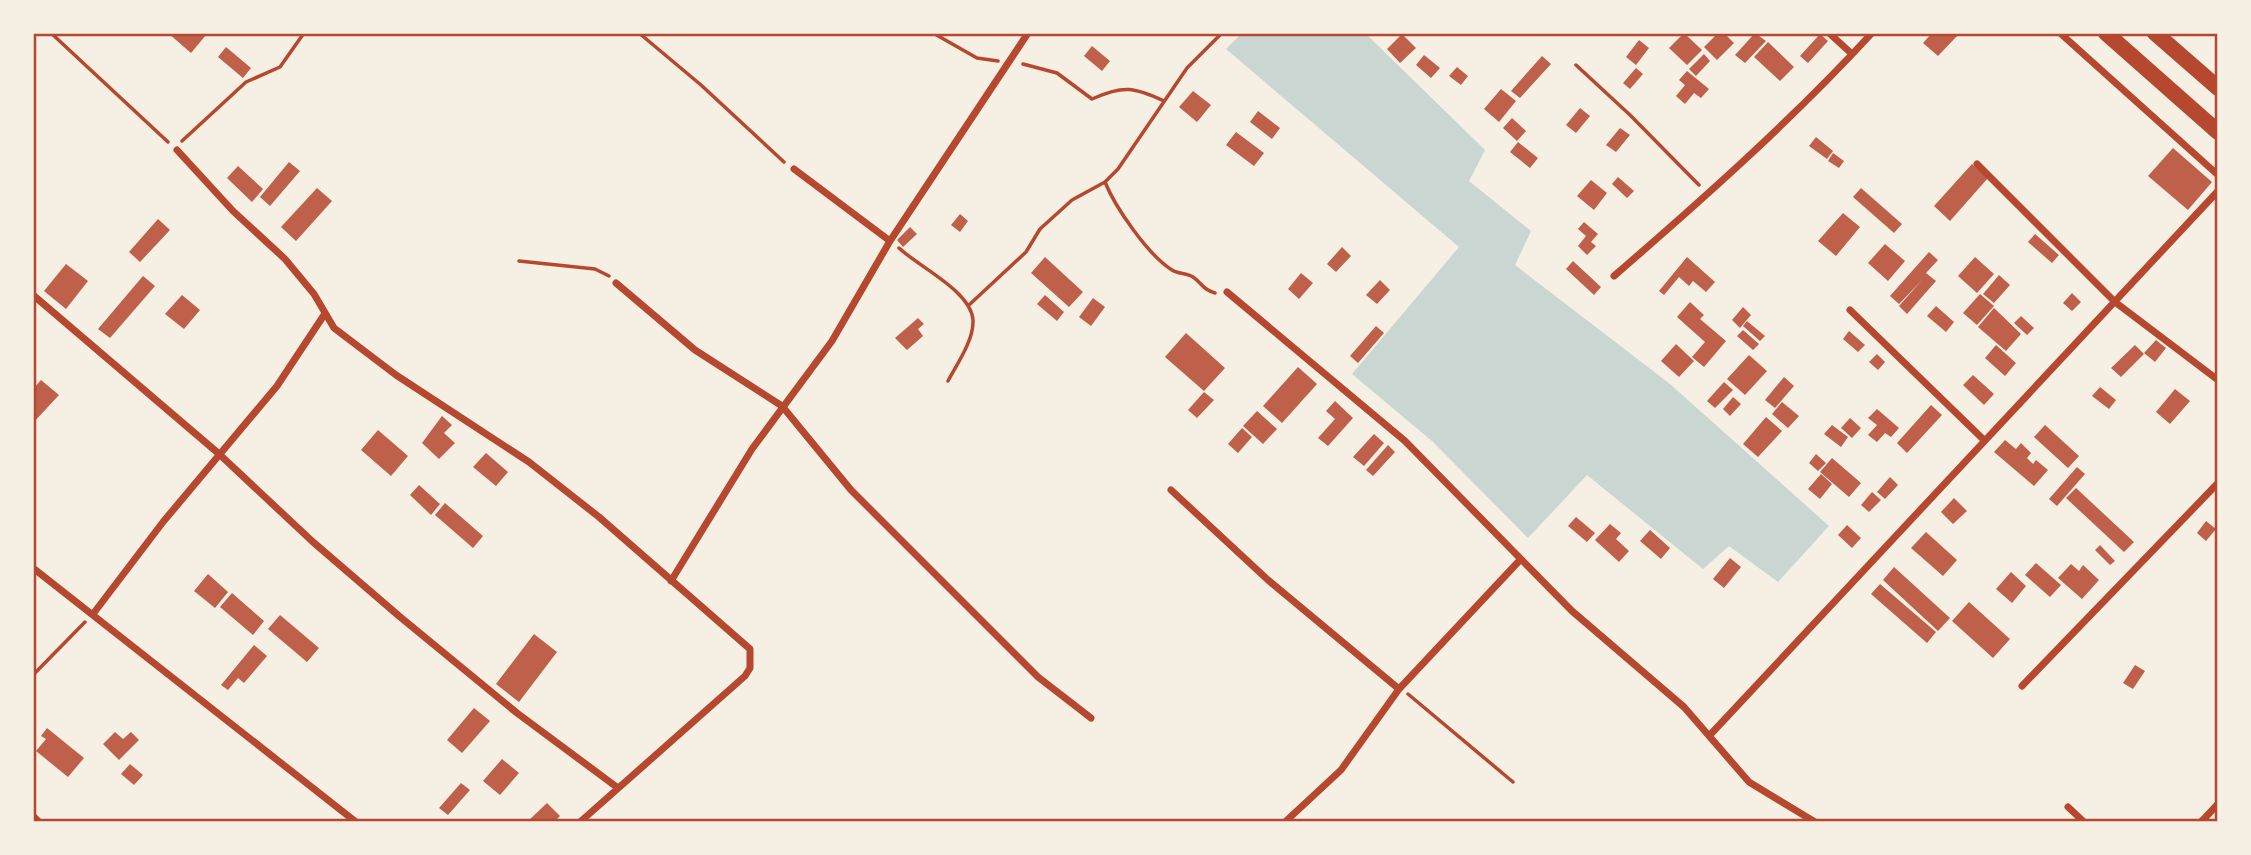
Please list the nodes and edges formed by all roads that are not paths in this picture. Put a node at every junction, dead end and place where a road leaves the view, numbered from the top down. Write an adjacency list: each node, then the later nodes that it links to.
1 (1028, 33): 15 (street)
2 (1829, 33): 7 (street)
3 (1872, 33): 7 (street)
4 (2060, 33): 13 (street)
5 (2106, 33): 9 (main road)
6 (2155, 33): 8 (main road)
7 (1852, 54): 16 (street)
8 (2218, 88)
9 (2218, 132)
10 (177, 150): 22 (street)
11 (1977, 164): 20 (street)
12 (794, 169): 15 (street)
13 (2218, 175)
14 (2218, 191): 20 (street)
15 (890, 241): 24 (street)
16 (1614, 276)
17 (616, 283): 24 (street)
18 (1227, 292): 29 (street)
19 (33, 295): 26 (street)
20 (2115, 302): 23 (street); 25 (street)
21 (1850, 310): 25 (street)
22 (324, 315): 26 (street); 31 (street)
23 (2218, 380)
24 (782, 406): 31 (street); 35 (street)
25 (1984, 440): 36 (street)
26 (219, 453): 32 (street); 37 (street)
27 (2218, 483): 33 (street)
28 (1171, 490): 34 (street)
29 (1520, 560): 34 (street); 36 (street)
30 (33, 568): 32 (street)
31 (671, 581): 37 (street)
32 (93, 614): 42 (street)
33 (2022, 686)
34 (1399, 689): 44 (street)
35 (1091, 718)
36 (1710, 735): 45 (street)
37 (618, 789): 43 (street)
38 (2218, 804): 47 (street)
39 (2068, 807): 46 (street)
40 (33, 816): 41 (street)
41 (40, 822)
42 (356, 822)
43 (580, 822)
44 (1285, 822)
45 (1815, 822)
46 (2084, 822)
47 (2201, 822)

